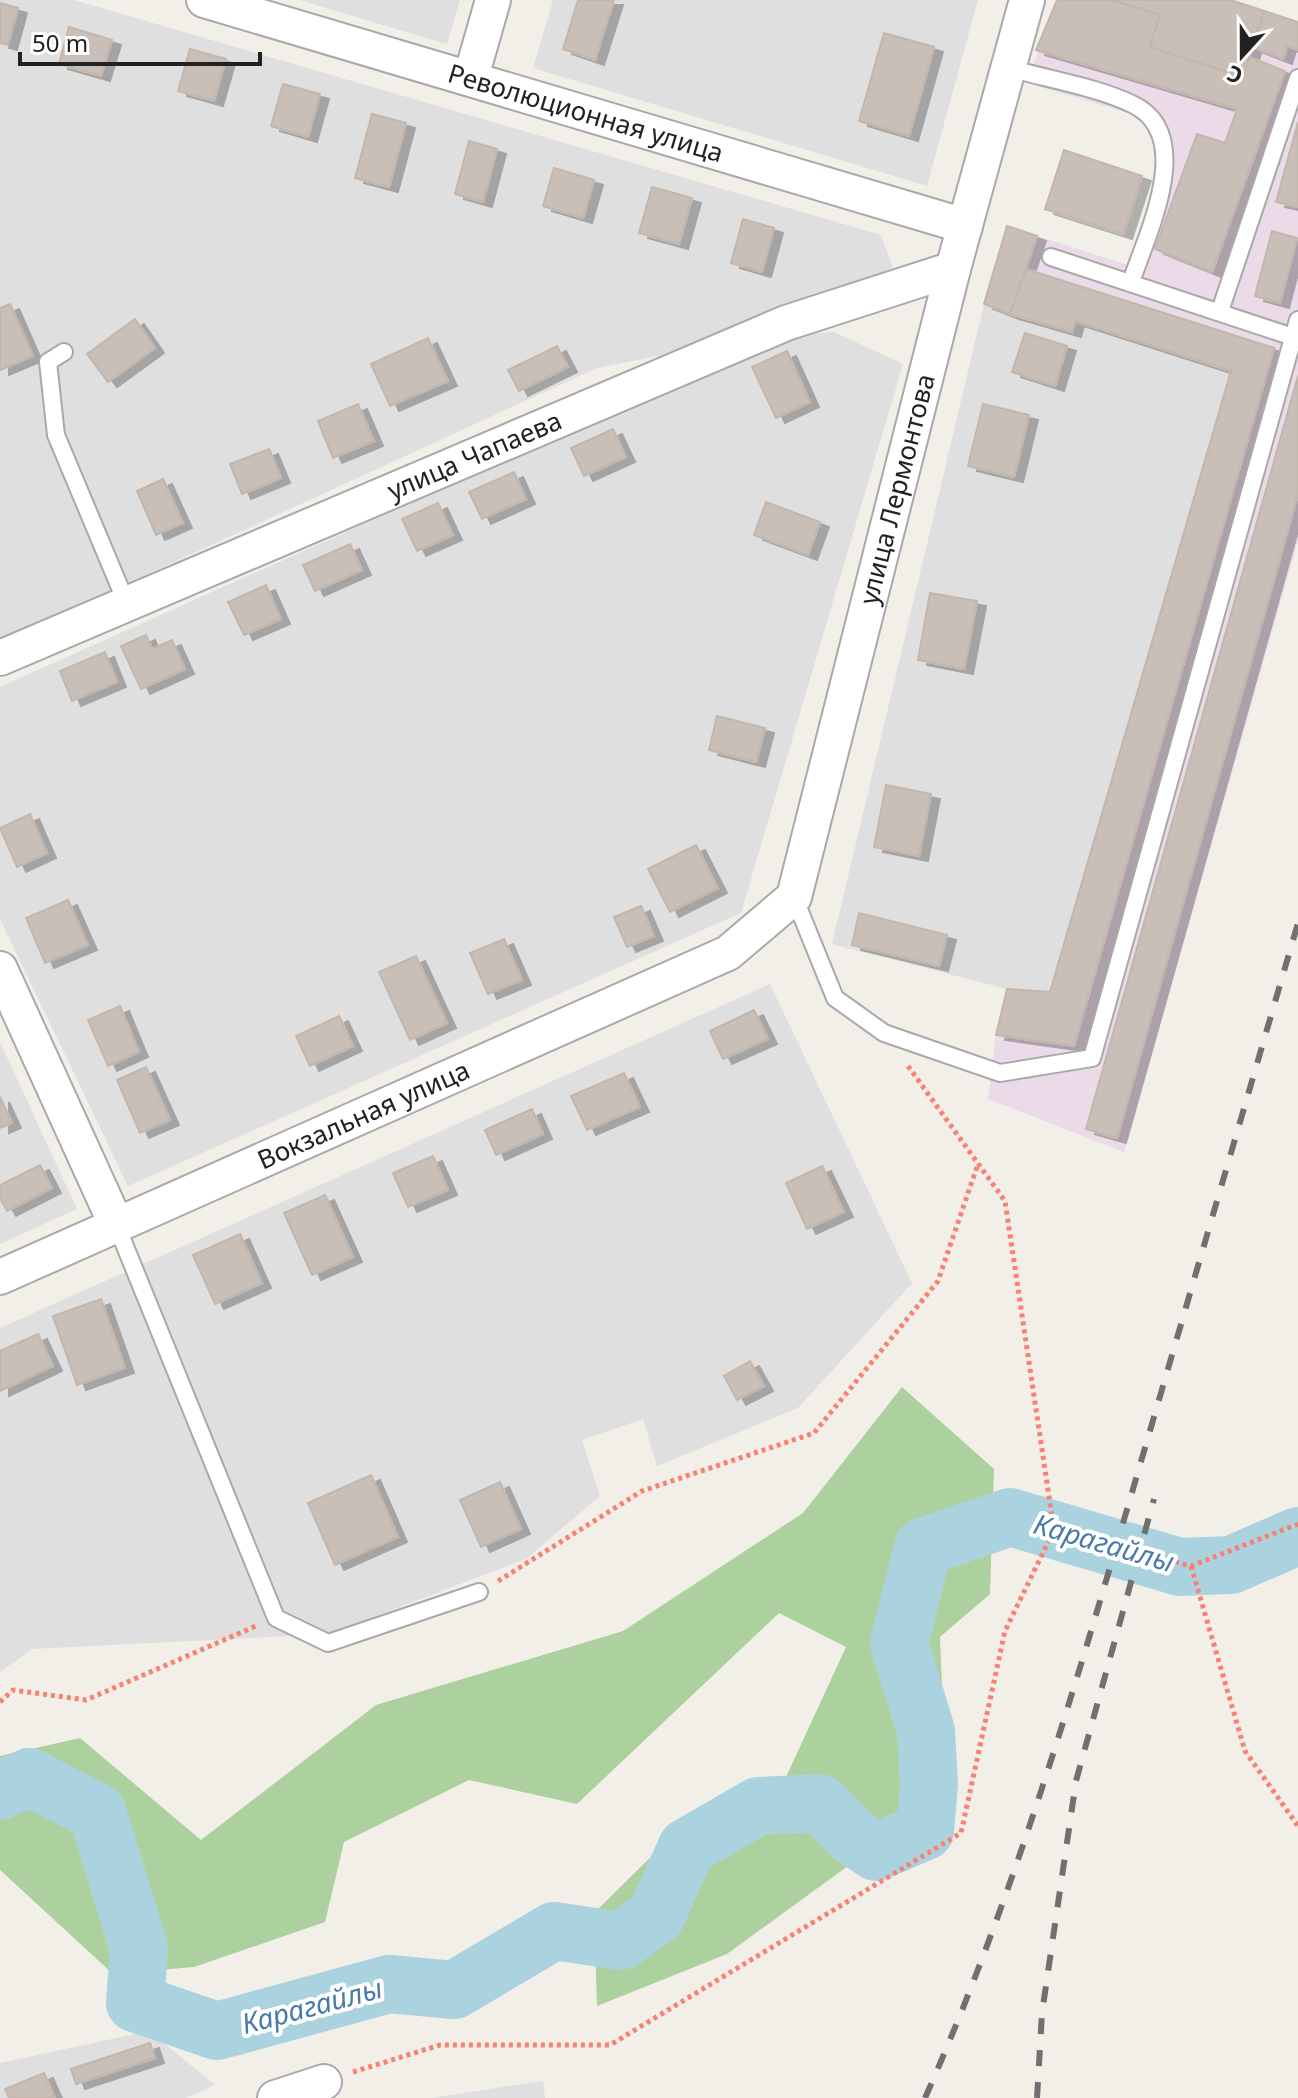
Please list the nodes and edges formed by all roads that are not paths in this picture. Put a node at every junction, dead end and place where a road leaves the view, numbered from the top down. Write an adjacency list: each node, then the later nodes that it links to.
1 (204, 0): 5 (street, Революционная улица)
2 (493, 0): 5 (street)
3 (1027, 0): 4 (street, улица Лермонтова)
4 (1009, 68): 7 (street, улица Лермонтова); 10 (lane)
5 (471, 77): 7 (street, Революционная улица)
6 (1298, 78): 11 (lane)
7 (965, 226): 9 (street, улица Лермонтова)
8 (1051, 257): 10 (lane)
9 (953, 269): 15 (street, улица Чапаева); 17 (street, улица Лермонтова)
10 (1131, 282): 11 (lane)
11 (1220, 311): 13 (lane)
12 (1298, 320): 13 (lane)
13 (1293, 337): 17 (lane)
14 (64, 352): 15 (lane)
15 (126, 602): 16 (street, улица Чапаева)
16 (0, 658)
17 (794, 897): 19 (street, Вокзальная улица)
18 (0, 969): 19 (street)
19 (116, 1224): 20 (street, Вокзальная улица); 21 (lane)
20 (0, 1277)
21 (479, 1592)
22 (324, 2082): 23 (street)
23 (275, 2098)

